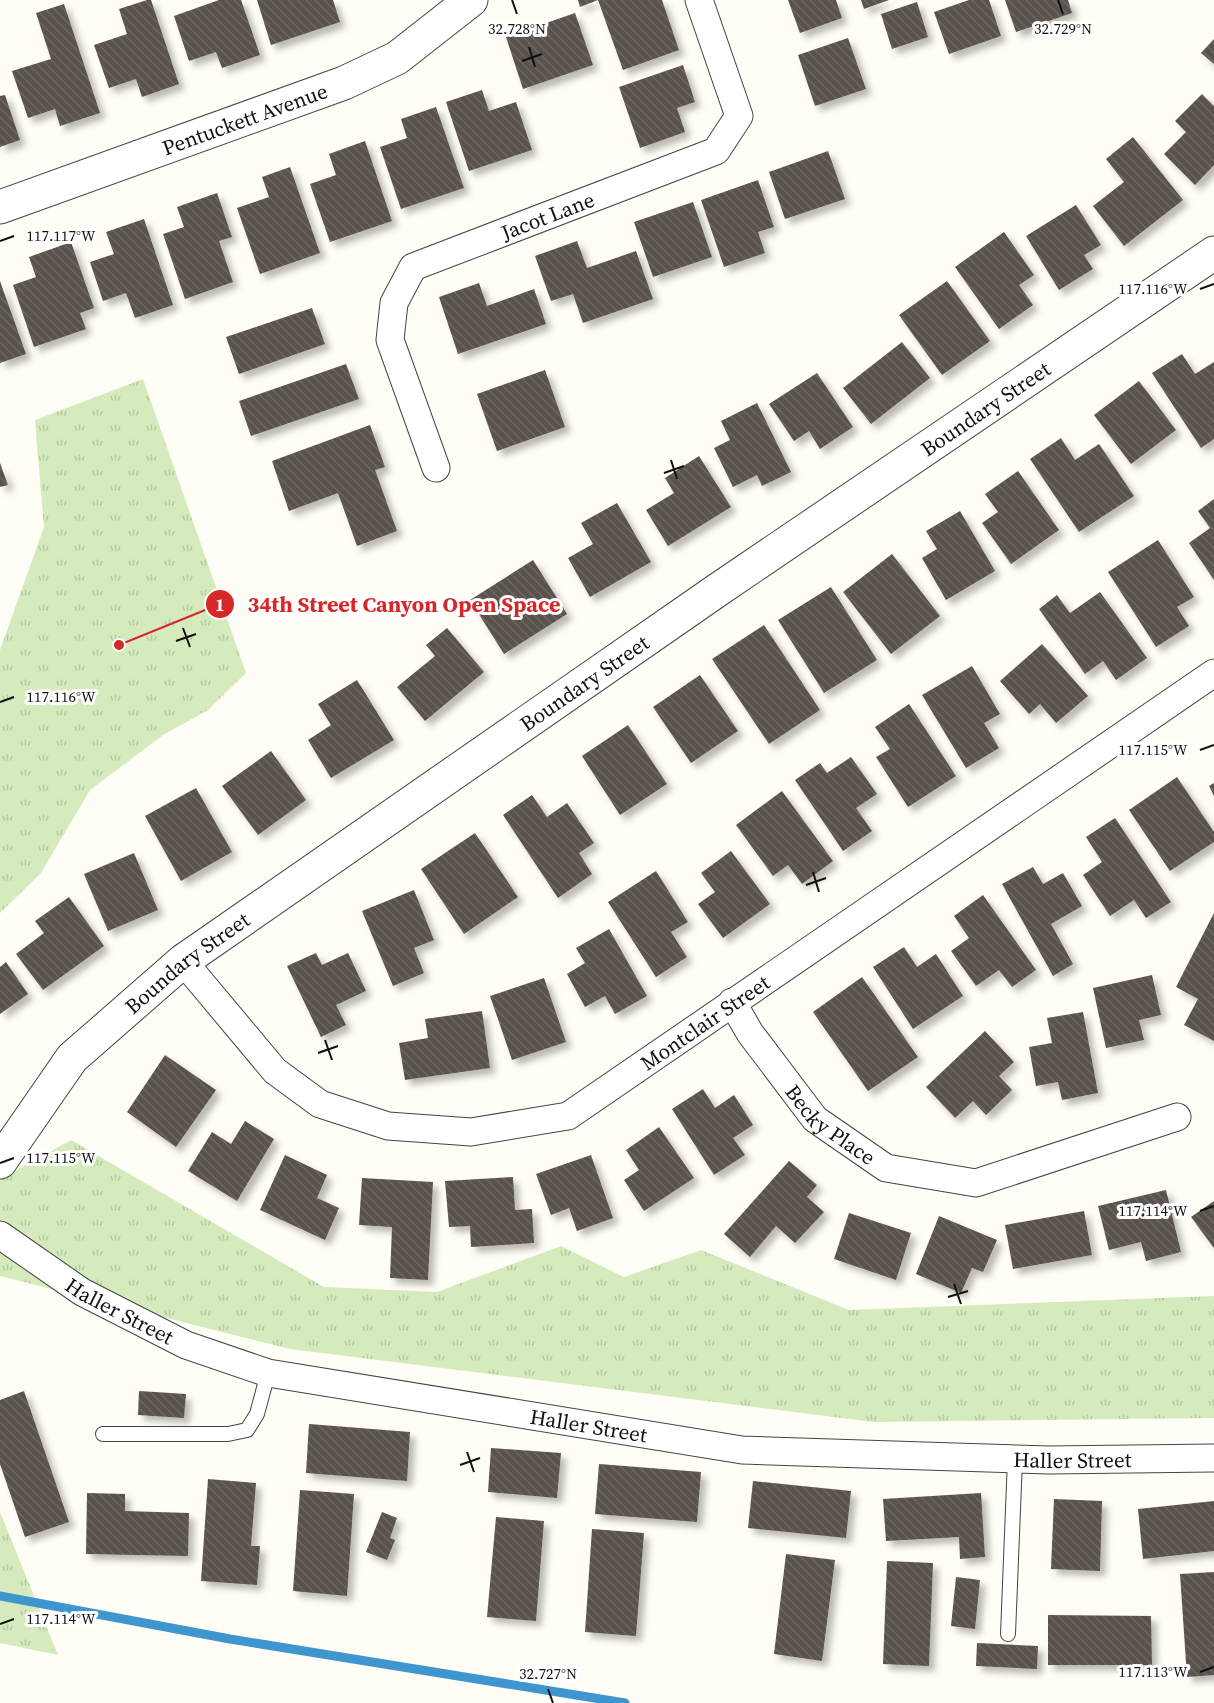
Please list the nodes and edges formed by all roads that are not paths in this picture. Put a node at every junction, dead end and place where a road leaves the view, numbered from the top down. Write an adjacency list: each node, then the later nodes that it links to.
1 (471, 0): 3 (street, Pentuckett Avenue)
2 (699, 0): 5 (street, Jacot Lane)
3 (0, 207)
4 (1214, 254): 7 (street, Boundary Street)
5 (436, 468)
6 (1214, 673): 8 (street, Montclair Street)
7 (183, 961): 8 (street, Montclair Street); 10 (street, Boundary Street)
8 (732, 1002): 9 (street, Becky Place)
9 (1177, 1117)
10 (0, 1162)
11 (0, 1235): 12 (street, Haller Street)
12 (268, 1373): 13 (lane); 15 (street, Haller Street)
13 (103, 1434)
14 (1214, 1458): 15 (street, Haller Street)
15 (1015, 1459): 16 (lane)
16 (1008, 1634)

